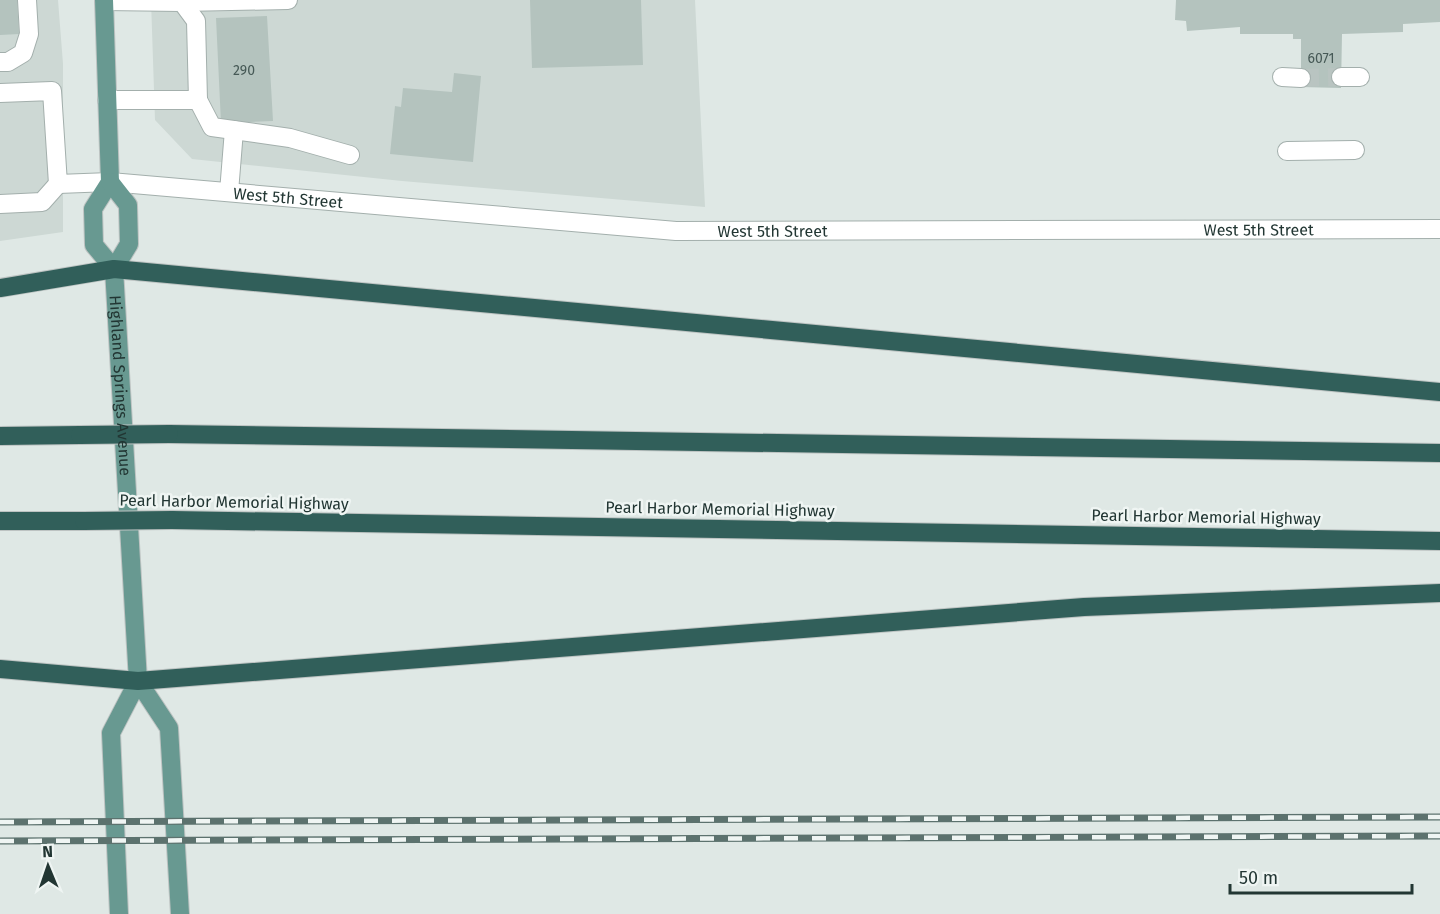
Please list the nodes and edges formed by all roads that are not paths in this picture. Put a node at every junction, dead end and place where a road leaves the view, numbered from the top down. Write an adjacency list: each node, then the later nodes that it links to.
1 (27, 0): 5 (street)
2 (288, 0): 4 (street)
3 (104, 1): 4 (street); 11 (main road)
4 (182, 2): 12 (street)
5 (0, 62)
6 (1341, 76): 8 (street)
7 (1282, 77): 9 (street)
8 (1360, 77)
9 (1301, 78)
10 (0, 93): 18 (street)
11 (107, 100): 12 (street); 17 (main road)
12 (198, 100): 13 (street)
13 (234, 130): 16 (street); 19 (street)
14 (1355, 150): 15 (street)
15 (1287, 151)
16 (350, 155)
17 (110, 182): 18 (street, West 5th Street); 19 (street, West 5th Street); 22 (main road); 22 (main road)
18 (58, 184): 20 (street)
19 (229, 192): 21 (street, West 5th Street)
20 (0, 204)
21 (1440, 229)
22 (114, 269): 23 (highway); 24 (highway); 31 (main road, Highland Springs Avenue)
23 (0, 288)
24 (1440, 392)
25 (0, 436): 26 (highway, bridge)
26 (1440, 453)
27 (0, 521): 28 (highway, Pearl Harbor Memorial Highway, bridge)
28 (1440, 541)
29 (1440, 594): 31 (highway)
30 (0, 669): 31 (highway)
31 (138, 681): 32 (main road); 33 (main road)
32 (118, 914)
33 (180, 914)

